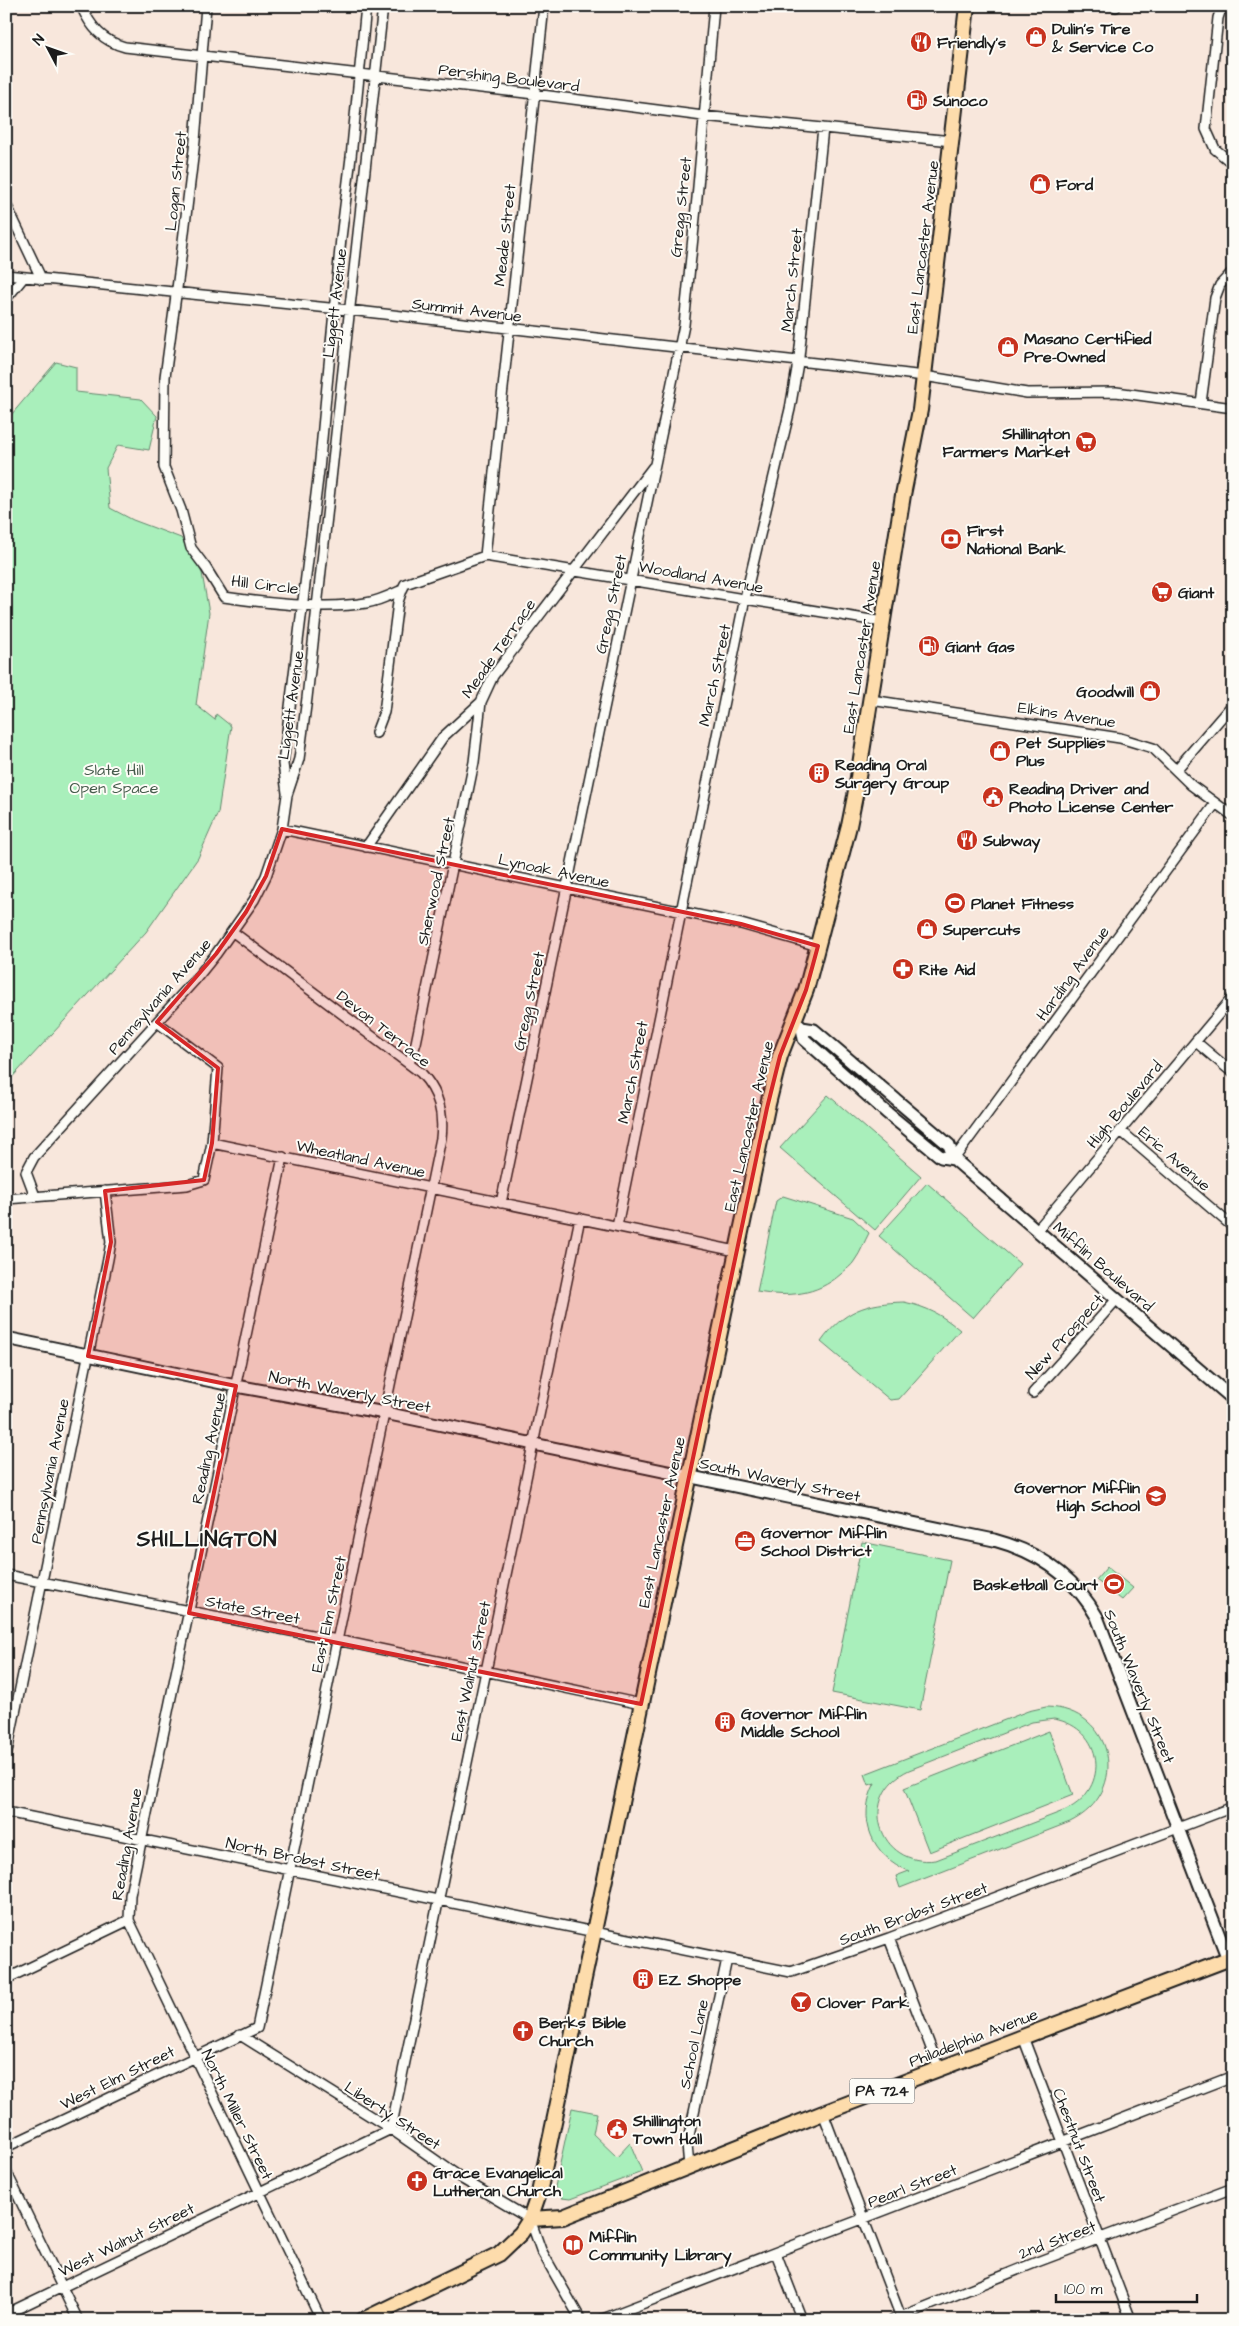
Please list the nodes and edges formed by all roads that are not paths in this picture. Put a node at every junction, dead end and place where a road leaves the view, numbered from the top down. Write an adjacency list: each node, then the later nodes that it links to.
1 (81, 6): 9 (street, Pershing Boulevard)
2 (206, 6): 9 (street, Logan Street)
3 (366, 6): 10 (street, Liggett Avenue)
4 (383, 6): 11 (street, Liggett Avenue)
5 (544, 6): 12 (street, Meade Street)
6 (714, 6): 13 (street, Gregg Street)
7 (967, 6): 15 (main road, East Lancaster Avenue)
8 (1222, 6): 16 (street)
9 (202, 56): 10 (street, Pershing Boulevard); 22 (street, Logan Street)
10 (359, 74): 11 (street, Pershing Boulevard); 24 (street, Liggett Avenue)
11 (376, 76): 12 (street, Pershing Boulevard); 25 (street, Liggett Avenue)
12 (534, 94): 13 (street, Pershing Boulevard); 26 (street, Meade Street)
13 (703, 116): 14 (street, Pershing Boulevard); 27 (street, Gregg Street)
14 (823, 128): 15 (street, Pershing Boulevard); 29 (street, March Street)
15 (952, 141): 30 (main road, East Lancaster Avenue)
16 (1233, 164)
17 (6, 204): 21 (street)
18 (1233, 271): 31 (street)
19 (6, 275): 20 (street, Summit Avenue)
20 (24, 277): 21 (street, Summit Avenue); 23 (street)
21 (42, 280): 22 (street, Summit Avenue)
22 (177, 292): 24 (street, Summit Avenue); 28 (street, Logan Street)
23 (6, 299)
24 (334, 308): 25 (street, Summit Avenue); 39 (street, Liggett Avenue)
25 (349, 310): 26 (street, Summit Avenue); 40 (street, Liggett Avenue)
26 (508, 329): 27 (street, Summit Avenue); 34 (street, Meade Street)
27 (679, 348): 29 (street, Summit Avenue); 33 (street, Gregg Street)
28 (167, 358): 39 (street, Hill Circle)
29 (797, 362): 30 (street, Summit Avenue); 38 (street, March Street)
30 (924, 376): 31 (street, Summit Avenue); 41 (main road, East Lancaster Avenue)
31 (1201, 403): 32 (street, Summit Avenue)
32 (1233, 408)
33 (654, 466): 35 (street, Meade Terrace); 36 (street, Gregg Street)
34 (485, 556): 35 (street, Woodland Avenue); 37 (street, Hill Circle)
35 (572, 570): 36 (street, Woodland Avenue); 43 (street, Meade Terrace)
36 (630, 579): 38 (street, Woodland Avenue); 53 (street, Gregg Street)
37 (402, 590): 40 (street, Hill Circle); 45 (street)
38 (745, 598): 41 (street, Woodland Avenue); 54 (street, March Street)
39 (303, 604): 40 (street, Hill Circle); 47 (street, Liggett Avenue)
40 (317, 605): 47 (street, Liggett Avenue)
41 (883, 622): 42 (main road, East Lancaster Avenue)
42 (871, 700): 46 (street, Elkins Avenue); 56 (main road, East Lancaster Avenue)
43 (481, 702): 51 (street, Meade Terrace); 52 (street, Sherwood Street)
44 (1233, 704): 46 (street)
45 (376, 733)
46 (1176, 770): 48 (street, Elkins Avenue)
47 (287, 795): 50 (street, Pennsylvania Avenue)
48 (1215, 804): 49 (street, Elkins Avenue); 66 (street, Harding Avenue)
49 (1233, 816)
50 (282, 830): 51 (street, Lynoak Avenue); 55 (street, Pennsylvania Avenue)
51 (366, 847): 52 (street, Lynoak Avenue)
52 (454, 865): 53 (street, Lynoak Avenue); 61 (street, Sherwood Street)
53 (567, 888): 54 (street, Lynoak Avenue); 71 (street, Gregg Street)
54 (680, 911): 56 (street, Lynoak Avenue); 73 (street, March Street)
55 (233, 932): 58 (street, Pennsylvania Avenue); 61 (street, Devon Terrace)
56 (818, 946): 59 (main road, East Lancaster Avenue)
57 (1233, 997): 60 (street, High Boulevard)
58 (157, 1022): 64 (street); 69 (street, Pennsylvania Avenue)
59 (798, 1025): 66 (street, Mifflin Boulevard); 76 (main road, East Lancaster Avenue)
60 (1196, 1042): 62 (street); 63 (street, High Boulevard)
61 (409, 1064): 67 (street, Devon Terrace)
62 (1233, 1073)
63 (1121, 1131): 74 (street, Eric Avenue); 75 (street, High Boulevard)
64 (212, 1143): 65 (street, Wheatland Avenue); 68 (street)
65 (283, 1157): 67 (street, Wheatland Avenue); 80 (street, Reading Avenue)
66 (954, 1159): 75 (street, Mifflin Boulevard)
67 (430, 1188): 71 (street, Wheatland Avenue); 83 (street, East Elm Street)
68 (105, 1191): 69 (street); 79 (street, Pennsylvania Avenue)
69 (35, 1196): 70 (street)
70 (6, 1199)
71 (501, 1203): 72 (street, Wheatland Avenue)
72 (580, 1218): 73 (street, Wheatland Avenue); 84 (street, East Walnut Street)
73 (617, 1226): 76 (street, Wheatland Avenue)
74 (1233, 1227)
75 (1036, 1230): 77 (street, Mifflin Boulevard)
76 (736, 1251): 85 (main road, East Lancaster Avenue)
77 (1117, 1299): 81 (street, New Prospect); 82 (street, Mifflin Boulevard)
78 (6, 1338): 79 (street, North Waverly Street)
79 (88, 1356): 80 (street, North Waverly Street); 87 (street, Pennsylvania Avenue)
80 (236, 1386): 83 (street, North Waverly Street); 88 (street, Reading Avenue)
81 (1032, 1393)
82 (1233, 1398)
83 (385, 1413): 84 (street, North Waverly Street); 89 (street, East Elm Street)
84 (533, 1445): 85 (street, North Waverly Street); 90 (street, East Walnut Street)
85 (688, 1476): 91 (main road, East Lancaster Avenue); 95 (street, South Waverly Street)
86 (6, 1575): 87 (street, State Street)
87 (42, 1583): 88 (street, State Street); 92 (street, Pennsylvania Avenue)
88 (189, 1612): 89 (street, State Street); 96 (street, Reading Avenue)
89 (337, 1640): 90 (street, State Street); 97 (street, East Elm Street)
90 (486, 1671): 91 (street, State Street); 98 (street, East Walnut Street)
91 (641, 1704): 100 (main road, East Lancaster Avenue)
92 (6, 1757)
93 (1233, 1807): 95 (street, South Brobst Street)
94 (6, 1812): 96 (street, North Brobst Street)
95 (1179, 1828): 101 (street, South Brobst Street); 103 (street, South Waverly Street)
96 (141, 1840): 97 (street, North Brobst Street); 99 (street, Reading Avenue)
97 (289, 1871): 98 (street, North Brobst Street); 105 (street, East Elm Street)
98 (437, 1901): 100 (street, North Brobst Street); 111 (street, East Walnut Street)
99 (129, 1920): 104 (street); 107 (street, North Miller Street)
100 (593, 1932): 102 (street, South Brobst Street); 118 (main road, East Lancaster Avenue)
101 (890, 1938): 102 (street, South Brobst Street); 108 (street)
102 (727, 1959): 114 (street, School Lane)
103 (1231, 1962): 106 (main road, Philadelphia Avenue / PA 724)
104 (6, 1979)
105 (240, 2035): 107 (street, West Elm Street); 111 (street, Liberty Street)
106 (1023, 2037): 108 (main road, Philadelphia Avenue / PA 724); 112 (street, Chestnut Street)
107 (194, 2056): 113 (street, West Elm Street); 117 (street, North Miller Street)
108 (939, 2069): 110 (main road, Philadelphia Avenue / PA 724)
109 (1233, 2076): 112 (street, Pearl Street)
110 (823, 2113): 114 (main road, Philadelphia Avenue / PA 724); 119 (street)
111 (391, 2129): 117 (street, West Walnut Street); 118 (street, Liberty Street)
112 (1063, 2143): 119 (street, Pearl Street); 120 (street, Chestnut Street)
113 (6, 2147)
114 (689, 2166): 118 (main road, Philadelphia Avenue / PA 724)
115 (6, 2171): 122 (street)
116 (1233, 2188): 120 (street, 2nd Street)
117 (259, 2192): 122 (street, West Walnut Street); 126 (street, North Miller Street)
118 (530, 2219): 127 (main road, East Lancaster Avenue); 128 (street)
119 (864, 2219): 121 (street, Pearl Street); 124 (street)
120 (1100, 2238): 124 (street, 2nd Street); 131 (street, Chestnut Street)
121 (776, 2253): 129 (street, Pearl Street); 130 (street)
122 (62, 2287): 123 (street, West Walnut Street); 125 (street)
123 (6, 2314)
124 (899, 2318)
125 (78, 2320)
126 (321, 2320)
127 (364, 2320)
128 (581, 2320)
129 (600, 2320)
130 (802, 2320)
131 (1131, 2320)

